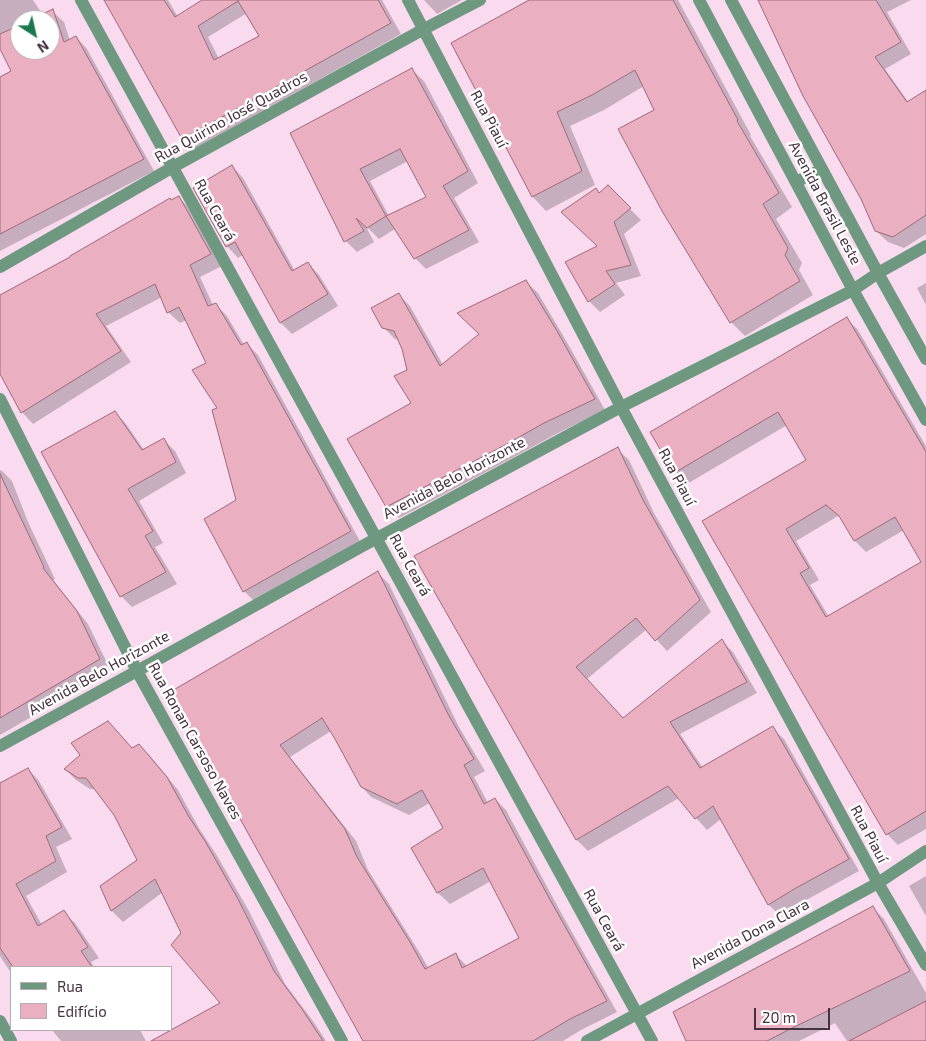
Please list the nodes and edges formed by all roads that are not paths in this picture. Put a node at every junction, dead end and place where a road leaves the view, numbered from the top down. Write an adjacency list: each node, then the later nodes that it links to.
1 (82, 0): 7 (street, Rua Ceará)
2 (408, 0): 6 (street, Rua Piauí)
3 (480, 0): 6 (street, Rua Quirino José Quadros)
4 (699, 0): 9 (street, Avenida Brasil Leste)
5 (731, 0): 8 (street, Avenida Brasil Leste)
6 (424, 29): 7 (street, Rua Quirino José Quadros); 16 (street, Rua Piauí)
7 (173, 167): 11 (street, Rua Quirino José Quadros); 18 (street, Rua Ceará)
8 (822, 169): 9 (street); 12 (street, Avenida Brasil Leste)
9 (796, 182): 13 (street, Avenida Brasil Leste)
10 (926, 246): 12 (street, Avenida Belo Horizonte)
11 (0, 267)
12 (878, 273): 13 (street, Avenida Belo Horizonte); 14 (street, Avenida Brasil Leste)
13 (853, 290): 16 (street, Avenida Belo Horizonte); 17 (street, Avenida Brasil Leste)
14 (926, 359)
15 (0, 399): 19 (street, Rua Ronan Carsoso Naves)
16 (621, 407): 18 (street, Avenida Belo Horizonte); 22 (street, Rua Piauí)
17 (926, 420)
18 (376, 538): 19 (street, Avenida Belo Horizonte); 24 (street, Rua Ceará)
19 (137, 671): 20 (street, Avenida Belo Horizonte); 27 (street, Rua Ronan Carsoso Naves)
20 (0, 746)
21 (926, 851): 22 (street, Avenida Dona Clara)
22 (878, 883): 23 (street, Rua Piauí); 24 (street, Avenida Dona Clara)
23 (926, 965)
24 (637, 1013): 28 (street, Avenida Dona Clara); 29 (street, Rua Ceará)
25 (0, 1021): 26 (street)
26 (11, 1041)
27 (342, 1041)
28 (587, 1041)
29 (652, 1041)

